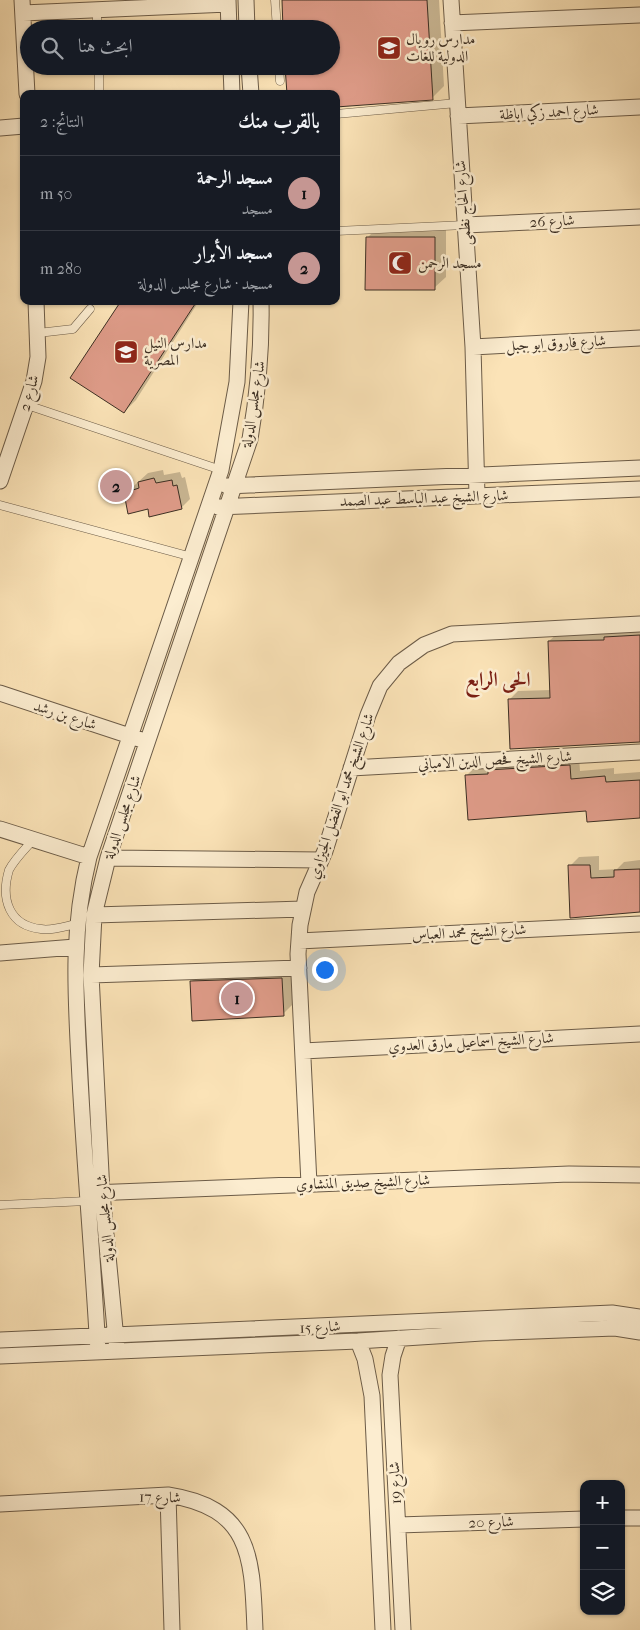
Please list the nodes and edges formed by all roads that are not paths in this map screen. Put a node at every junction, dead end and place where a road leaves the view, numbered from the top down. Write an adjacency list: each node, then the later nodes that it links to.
1 (246, 0): 11 (street)
2 (275, 0): 12 (lane)
3 (451, 0): 13 (street, شارع الحاج نظمى)
4 (228, 2): 6 (street); 10 (street)
5 (23, 6): 6 (street); 8 (street)
6 (97, 10): 9 (lane)
7 (640, 16): 13 (street)
8 (24, 20)
9 (97, 20)
10 (229, 20)
11 (247, 20)
12 (276, 20)
13 (452, 23): 25 (street, شارع الحاج نظمى)
14 (26, 75): 20 (street)
15 (99, 75): 21 (lane)
16 (231, 75): 22 (street)
17 (250, 75): 23 (street)
18 (280, 75): 19 (lane)
19 (280, 81)
20 (27, 90)
21 (99, 90)
22 (232, 90)
23 (251, 90)
24 (640, 107): 25 (street, شارع احمد زكي اباظة)
25 (458, 110): 26 (lane); 30 (street, شارع الحاج نظمى)
26 (340, 114)
27 (20, 126): 28 (street)
28 (0, 128)
29 (640, 217): 30 (street, شارع 26)
30 (465, 224): 31 (lane); 38 (street, شارع الحاج نظمى)
31 (340, 231)
32 (36, 305): 36 (street, شارع 2)
33 (241, 305): 42 (street, شارع مجلس الدولة)
34 (261, 305): 45 (street, شارع مجلس الدولة)
35 (90, 309): 36 (lane)
36 (38, 333): 39 (street, شارع 2)
37 (640, 338): 38 (street, شارع فاروق ابو جبل)
38 (472, 347): 43 (street, شارع الحاج نظمى)
39 (27, 405): 40 (street, شارع 2); 42 (lane)
40 (7, 437): 44 (street, شارع 2)
41 (640, 468): 43 (street, شارع الشيخ عبد الباسط عبد الصمد)
42 (221, 470): 46 (street, شارع مجلس الدولة)
43 (476, 475): 45 (street, شارع الشيخ عبد الباسط عبد الصمد); 48 (street, شارع الحاج نظمى)
44 (0, 481)
45 (234, 486): 46 (street, شارع الشيخ عبد الباسط عبد الصمد); 50 (street, شارع مجلس الدولة)
46 (216, 487): 51 (street, شارع مجلس الدولة)
47 (640, 489): 48 (street, شارع الشيخ عبد الباسط عبد الصمد)
48 (477, 496): 50 (street, شارع الشيخ عبد الباسط عبد الصمد)
49 (0, 505): 52 (lane)
50 (227, 506): 51 (street, شارع الشيخ عبد الباسط عبد الصمد); 56 (street, شارع مجلس الدولة)
51 (209, 507): 52 (street, شارع مجلس الدولة)
52 (192, 557): 55 (street, شارع مجلس الدولة)
53 (640, 624): 58 (street, شارع الشيخ محمد ابو الفضل الجيزاوي)
54 (0, 693): 55 (street, شارع بن رشد)
55 (130, 736): 56 (street, شارع بن رشد); 61 (street, شارع مجلس الدولة)
56 (148, 742): 62 (street, شارع مجلس الدولة)
57 (640, 752): 58 (street, شارع الشيخ فحص الدين الامباني)
58 (351, 768): 63 (street, شارع الشيخ محمد ابو الفضل الجيزاوي)
59 (0, 829): 60 (street)
60 (33, 840): 61 (street); 66 (lane)
61 (89, 857): 66 (street, شارع مجلس الدولة)
62 (108, 858): 63 (street); 65 (street, شارع مجلس الدولة)
63 (321, 860): 64 (street, شارع الشيخ محمد ابو الفضل الجيزاوي)
64 (303, 909): 65 (street); 68 (street, شارع الشيخ محمد ابو الفضل الجيزاوي)
65 (94, 915): 72 (street, شارع مجلس الدولة)
66 (76, 924): 69 (street, شارع مجلس الدولة)
67 (640, 924): 68 (street, شارع الشيخ محمد العباس)
68 (298, 941): 71 (street, شارع الشيخ محمد ابو الفضل الجيزاوي)
69 (75, 947): 70 (street); 73 (street, شارع مجلس الدولة)
70 (0, 953)
71 (299, 968): 72 (street); 75 (street, شارع الشيخ محمد ابو الفضل الجيزاوي)
72 (91, 980): 73 (street); 78 (street, شارع مجلس الدولة)
73 (75, 985): 78 (street, شارع مجلس الدولة)
74 (640, 1034): 75 (street, شارع الشيخ اسماعيل مارق العدوي)
75 (303, 1051): 77 (street, شارع الشيخ محمد ابو الفضل الجيزاوي)
76 (640, 1175): 77 (street, شارع الشيخ صديق المنشاوي)
77 (309, 1184): 78 (street, شارع الشيخ صديق المنشاوي)
78 (92, 1196): 79 (lane); 86 (street, شارع مجلس الدولة); 87 (street, شارع مجلس الدولة)
79 (0, 1206)
80 (640, 1317): 81 (street, شارع 15)
81 (482, 1326): 82 (street, شارع 15); 83 (street, شارع 15); 86 (street, شارع 15)
82 (640, 1332)
83 (399, 1338): 85 (street, شارع 15); 94 (street, شارع 19)
84 (0, 1340): 87 (street, شارع 15)
85 (358, 1341): 86 (street, شارع 15); 96 (street, شارع 19)
86 (117, 1343): 87 (street, شارع 15)
87 (98, 1344): 88 (street, شارع 15)
88 (0, 1356)
89 (168, 1495): 90 (street, شارع 17); 97 (street); 98 (street, شارع 17)
90 (0, 1504)
91 (625, 1518): 92 (street)
92 (640, 1518)
93 (580, 1520): 94 (street, شارع 20)
94 (398, 1525): 95 (street, شارع 19)
95 (401, 1592): 96 (street); 100 (street, شارع 19)
96 (380, 1594): 99 (street, شارع 19)
97 (172, 1630)
98 (255, 1630)
99 (383, 1630)
100 (403, 1630)

